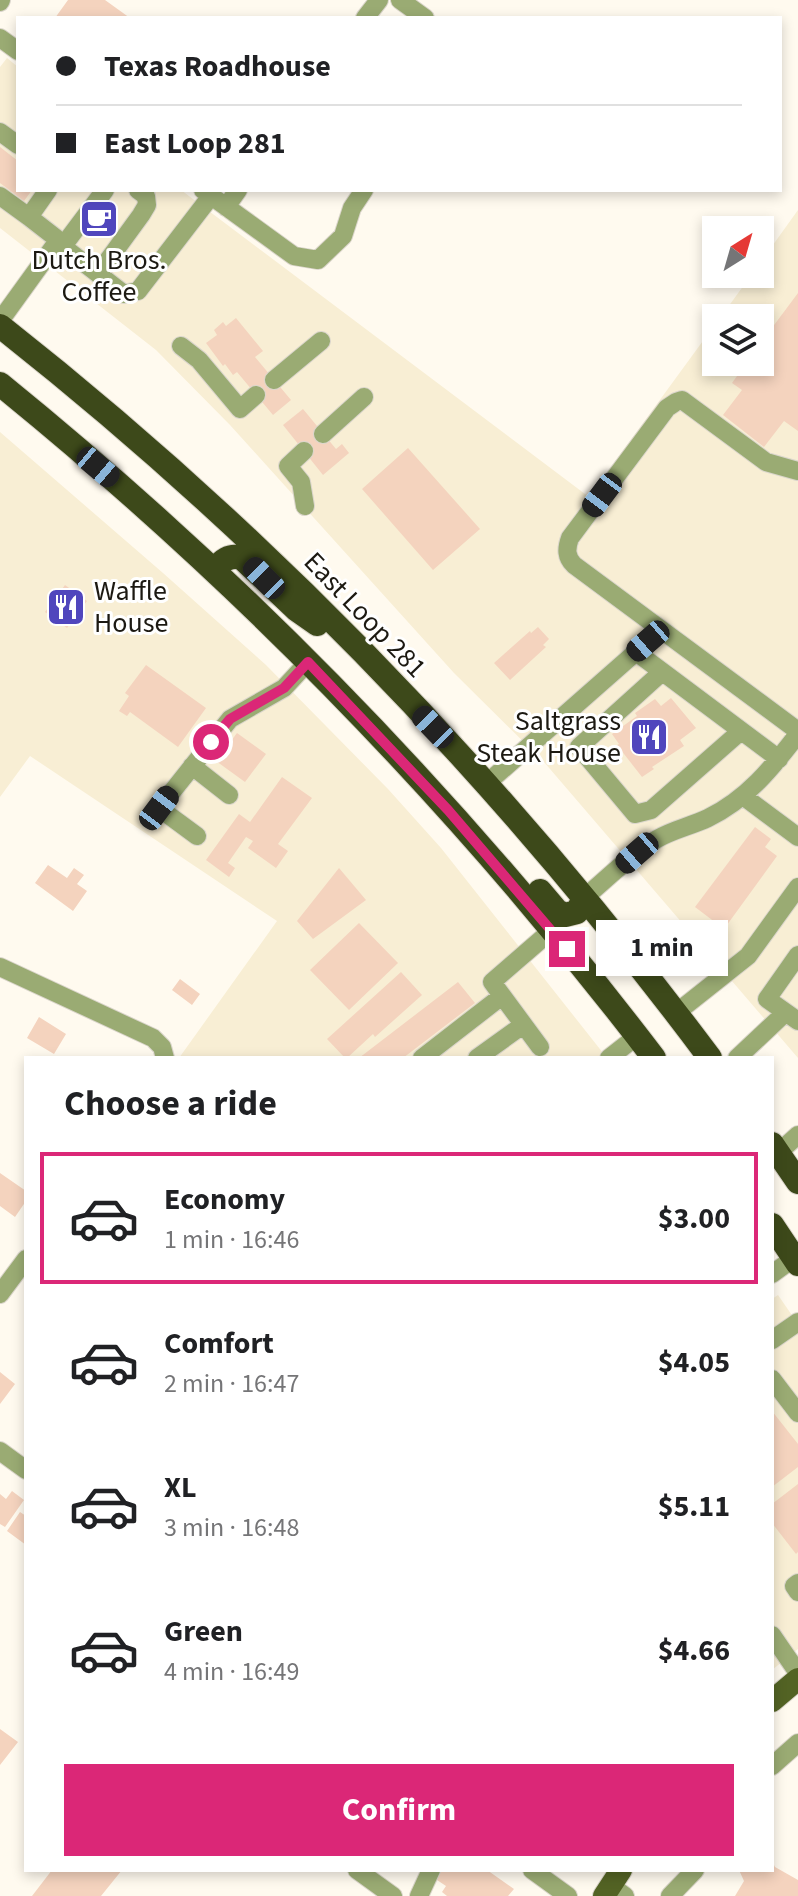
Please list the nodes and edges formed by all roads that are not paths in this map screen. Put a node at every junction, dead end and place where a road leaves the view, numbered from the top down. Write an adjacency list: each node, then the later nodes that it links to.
1 (379, 0): 3 (street)
2 (400, 0): 4 (street)
3 (367, 16)
4 (422, 16)
5 (47, 192): 11 (street)
6 (103, 192): 12 (street)
7 (141, 192): 13 (street)
8 (363, 192): 10 (street)
9 (0, 196): 11 (street)
10 (213, 198): 13 (street)
11 (29, 217): 12 (street)
12 (60, 244): 13 (street); 14 (street)
13 (98, 274)
14 (0, 324): 29 (highway, East Loop 281)
15 (321, 341): 17 (street)
16 (181, 346): 19 (street)
17 (274, 380)
18 (0, 384): 25 (highway)
19 (256, 395)
20 (364, 397): 21 (street)
21 (323, 434)
22 (304, 451): 24 (street)
23 (798, 471): 26 (street)
24 (305, 506)
25 (214, 570): 28 (highway); 29 (highway)
26 (661, 630): 27 (street); 32 (street)
27 (636, 652): 30 (street); 35 (street)
28 (308, 662): 34 (street); 38 (highway)
29 (375, 664): 35 (highway, East Loop 281)
30 (662, 672): 31 (street); 31 (street)
31 (741, 731): 33 (street)
32 (798, 733): 33 (street)
33 (779, 759): 37 (street)
34 (192, 766): 36 (street); 39 (street)
35 (486, 784): 42 (highway, East Loop 281)
36 (229, 795)
37 (743, 796): 40 (street); 42 (street)
38 (448, 810): 42 (highway); 43 (highway)
39 (197, 836)
40 (798, 837)
41 (798, 887): 47 (street)
42 (584, 898): 47 (highway, East Loop 281)
43 (552, 930): 46 (street); 50 (highway)
44 (798, 955): 48 (street)
45 (0, 967): 52 (street)
46 (502, 996): 49 (street); 53 (street)
47 (676, 1013): 57 (highway, East Loop 281)
48 (792, 1017): 58 (street)
49 (523, 1025): 51 (street); 54 (street)
50 (637, 1036): 55 (street); 56 (highway)
51 (540, 1047)
52 (165, 1056)
53 (425, 1056)
54 (480, 1056)
55 (612, 1056)
56 (652, 1056)
57 (708, 1056)
58 (740, 1056)
59 (798, 1135): 60 (street)
60 (775, 1149): 61 (highway)
61 (798, 1182)
62 (774, 1228): 64 (highway)
63 (24, 1261): 66 (street)
64 (796, 1261): 65 (street)
65 (774, 1273)
66 (4, 1282)
67 (798, 1322): 68 (street)
68 (774, 1339)
69 (774, 1382): 70 (street)
70 (798, 1413)
71 (0, 1451): 72 (street)
72 (24, 1469)
73 (798, 1583): 74 (street)
74 (798, 1592)
75 (774, 1638): 76 (street)
76 (798, 1679): 77 (main road)
77 (774, 1699)
78 (798, 1743): 79 (street)
79 (774, 1764)
80 (360, 1872): 84 (street)
81 (430, 1872): 85 (street)
82 (693, 1872): 87 (street)
83 (538, 1882): 86 (street)
84 (393, 1896)
85 (419, 1896)
86 (568, 1896)
87 (670, 1896)

